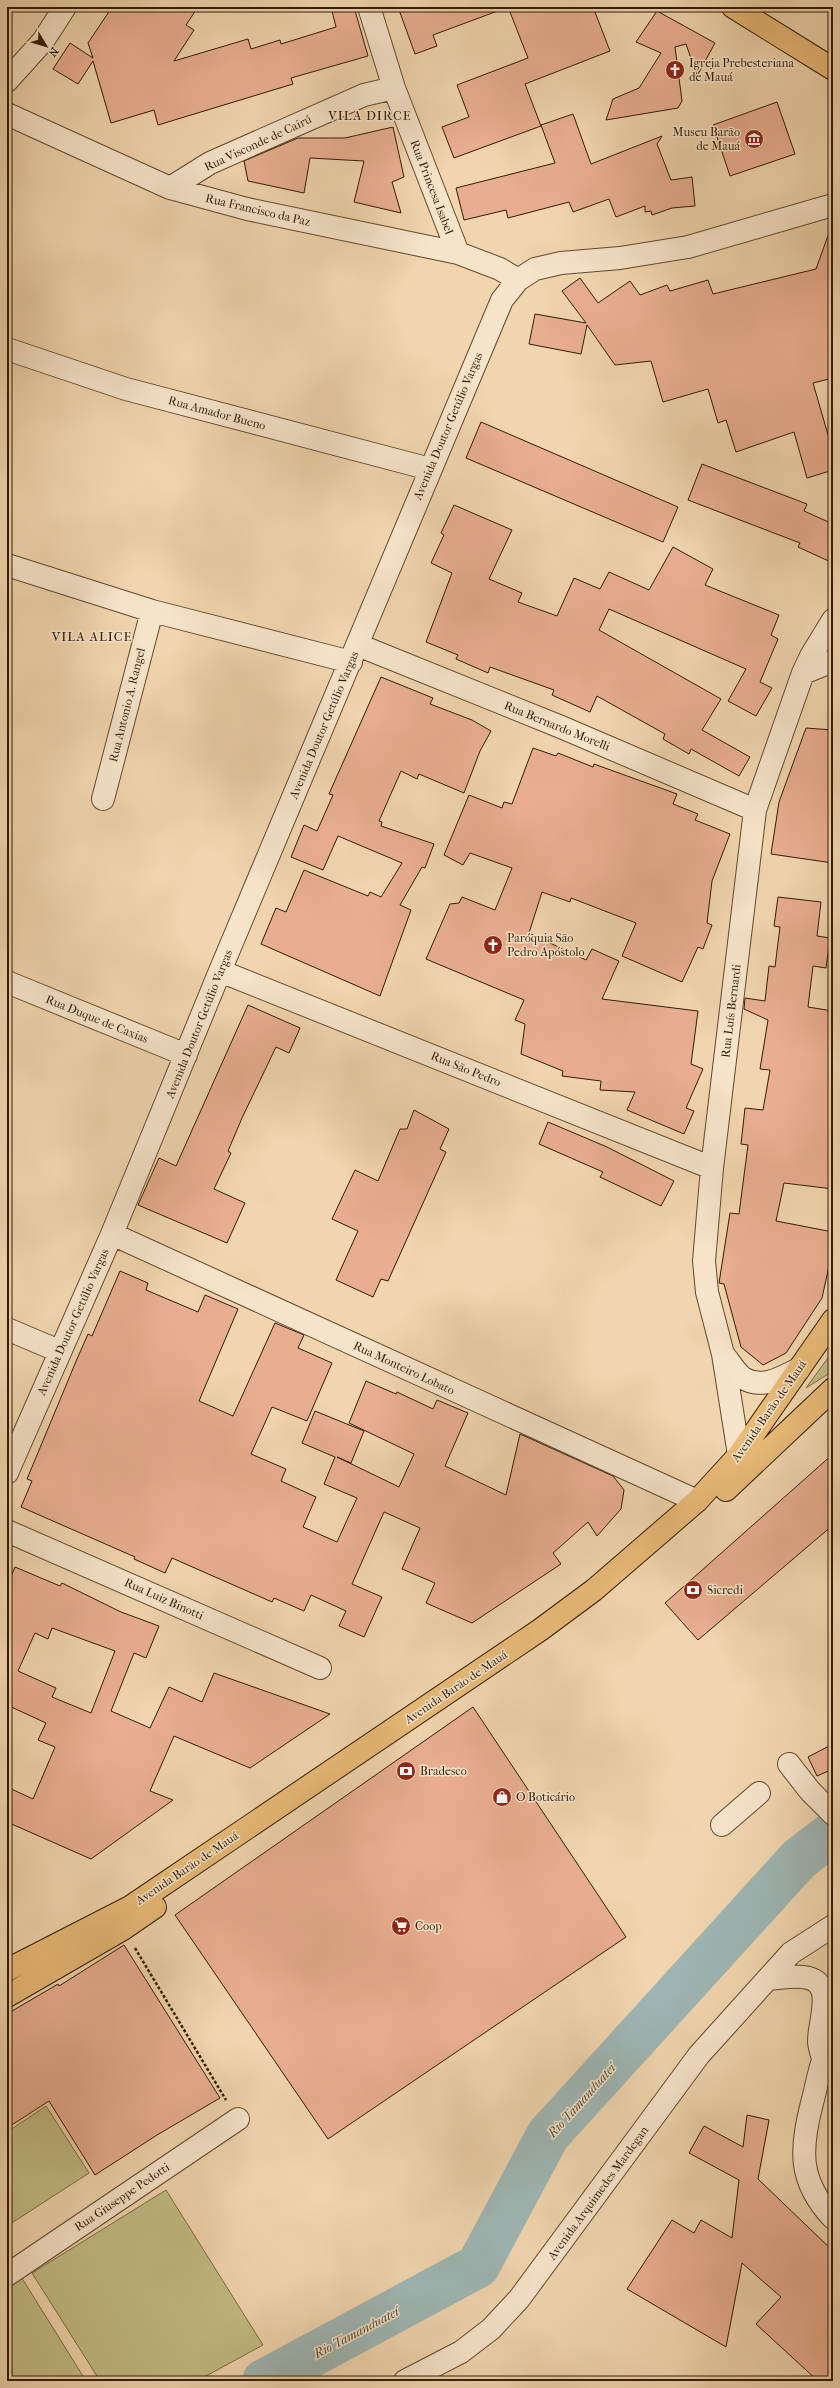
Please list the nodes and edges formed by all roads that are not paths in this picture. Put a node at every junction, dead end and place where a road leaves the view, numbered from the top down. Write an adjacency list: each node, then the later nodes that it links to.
1 (65, 7): 5 (street)
2 (369, 7): 6 (street, Rua Princesa Isabel)
3 (733, 7): 4 (main road)
4 (833, 69)
5 (7, 81)
6 (394, 88): 8 (street, Rua Visconde de Cairú); 10 (street, Rua Princesa Isabel)
7 (7, 114): 8 (street, Rua Francisco da Paz)
8 (170, 188): 10 (street, Rua Francisco da Paz)
9 (833, 205): 11 (street, Avenida Doutor Getúlio Vargas)
10 (458, 253): 11 (street, Rua Francisco da Paz)
11 (518, 280): 13 (street, Avenida Doutor Getúlio Vargas)
12 (7, 349): 13 (street, Rua Amador Bueno)
13 (430, 469): 17 (street, Avenida Doutor Getúlio Vargas)
14 (7, 565): 15 (street, Rua Bernardo Morelli)
15 (152, 611): 17 (street, Rua Bernardo Morelli); 20 (street, Rua Antonio A. Rangel)
16 (833, 620): 19 (street, Rua Luís Bernardi)
17 (354, 654): 21 (street, Rua Bernardo Morelli); 22 (street, Avenida Doutor Getúlio Vargas)
18 (833, 661): 19 (street)
19 (803, 673): 21 (street, Rua Luís Bernardi)
20 (103, 800)
21 (755, 810): 25 (street, Rua Luís Bernardi)
22 (220, 971): 24 (street, Avenida Doutor Getúlio Vargas); 25 (street, Rua São Pedro)
23 (7, 982): 24 (street, Rua Duque de Caxias)
24 (186, 1055): 26 (street, Avenida Doutor Getúlio Vargas)
25 (712, 1168): 30 (street, Rua Luís Bernardi)
26 (112, 1234): 29 (street, Avenida Doutor Getúlio Vargas); 35 (street, Rua Monteiro Lobato)
27 (833, 1320): 31 (main road, Avenida Barão de Mauá)
28 (7, 1329): 29 (street)
29 (59, 1351): 34 (street, Avenida Doutor Getúlio Vargas)
30 (723, 1354): 31 (street, Rua Luís Bernardi); 33 (street, Rua Luís Bernardi)
31 (799, 1368): 33 (main road, Avenida Barão de Mauá)
32 (828, 1399): 45 (main road, Avenida Barão de Mauá)
33 (739, 1455): 35 (main road, Avenida Barão de Mauá)
34 (7, 1473)
35 (697, 1501): 43 (main road, Avenida Barão de Mauá)
36 (7, 1531): 37 (street, Rua Luiz Binotti)
37 (320, 1668)
38 (789, 1764): 40 (street)
39 (759, 1793): 41 (street)
40 (833, 1814)
41 (722, 1825)
42 (833, 1926): 44 (street, Avenida Arquimedes Mardegan)
43 (7, 1970)
44 (769, 1978): 47 (street); 51 (street, Avenida Arquimedes Mardegan)
45 (7, 1996)
46 (833, 2039): 47 (street)
47 (823, 2060): 49 (street)
48 (238, 2119): 50 (street, Rua Giuseppe Pedotti)
49 (833, 2218)
50 (7, 2275)
51 (405, 2381)

